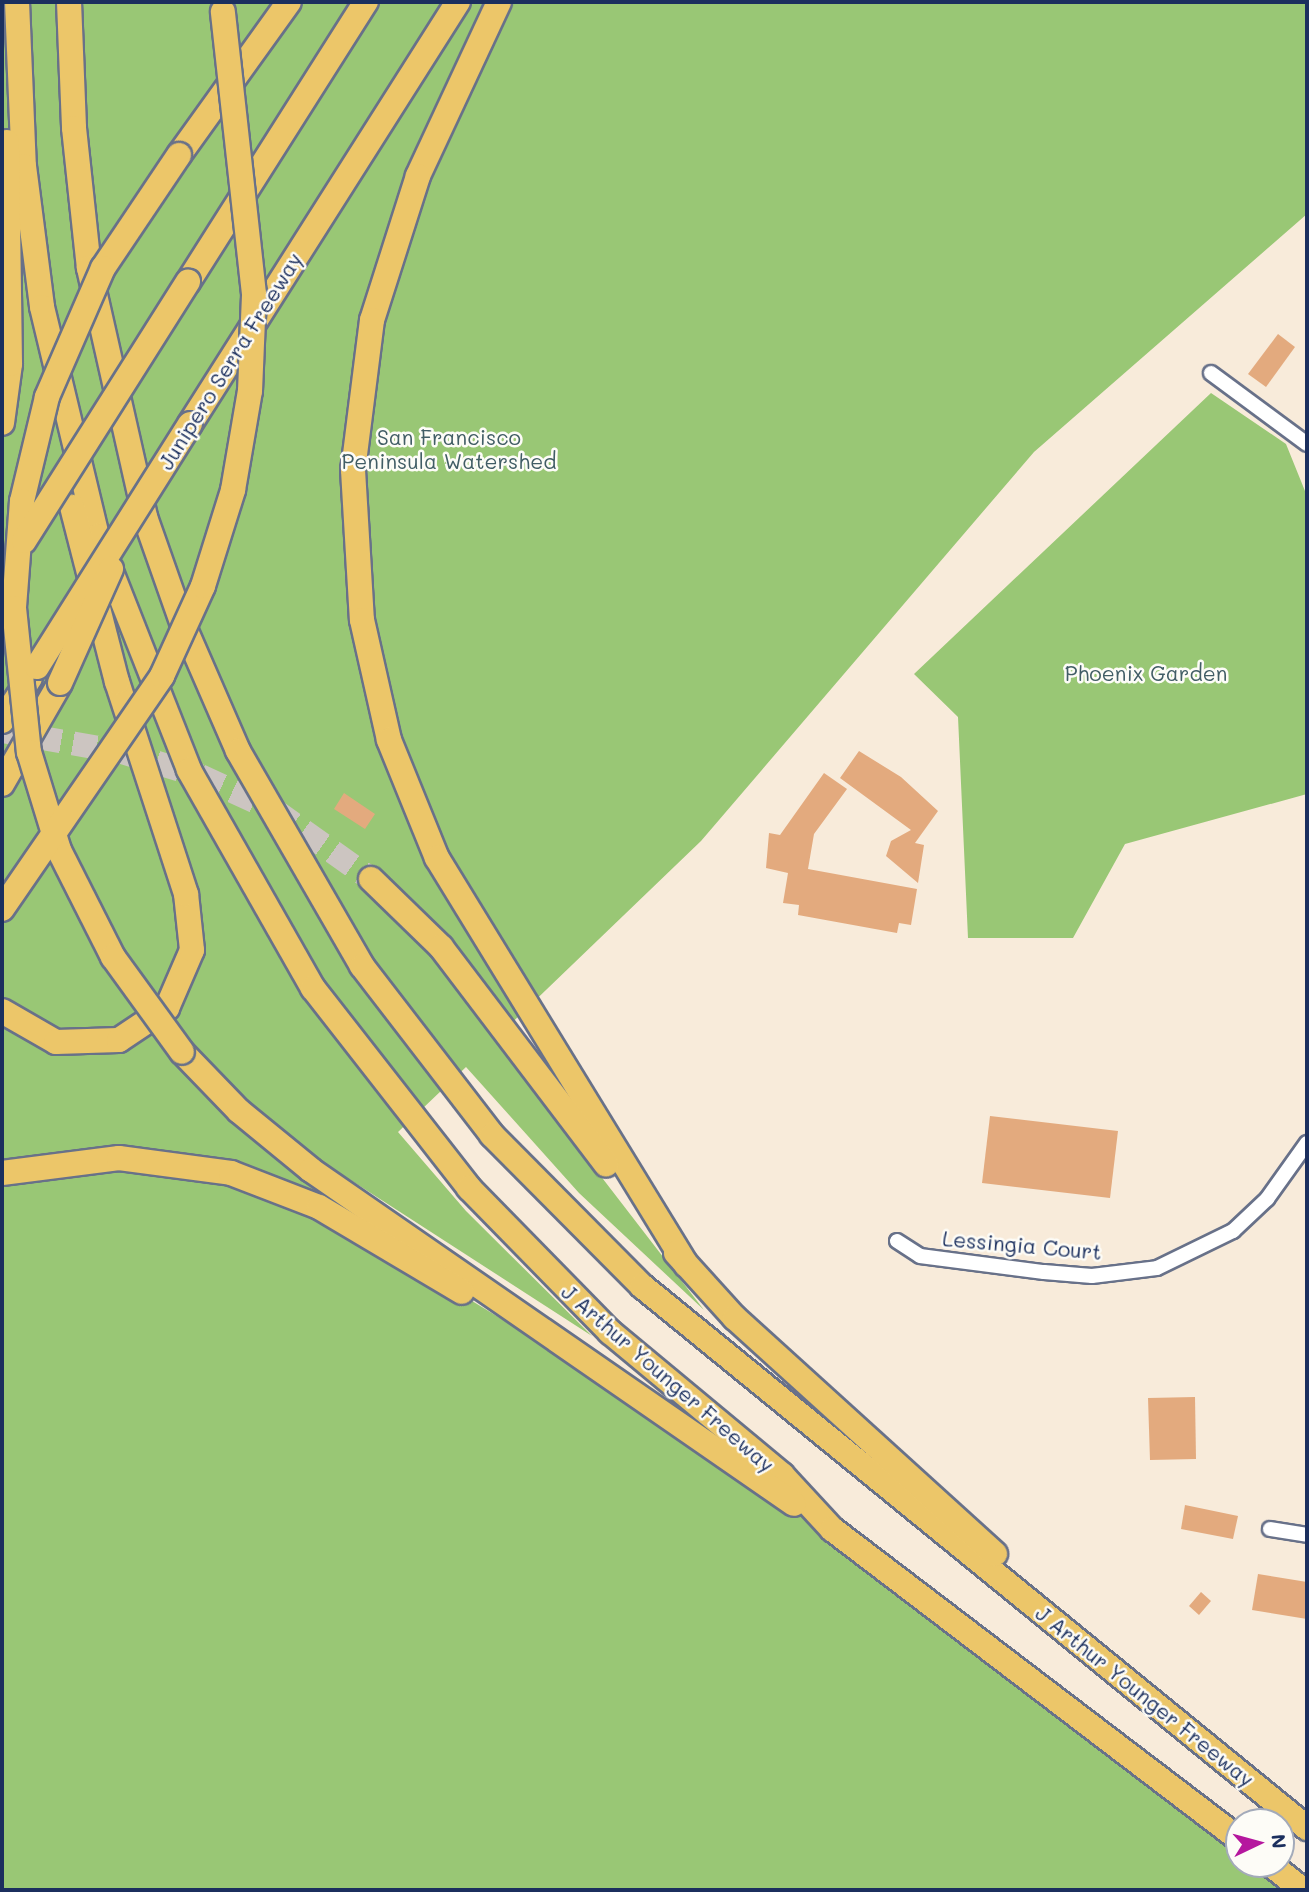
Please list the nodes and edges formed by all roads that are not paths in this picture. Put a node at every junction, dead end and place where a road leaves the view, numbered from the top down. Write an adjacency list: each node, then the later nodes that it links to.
1 (69, 2): 27 (highway, J Arthur Younger Freeway)
2 (289, 2): 23 (highway, bridge)
3 (366, 2): 13 (highway, bridge)
4 (458, 2): 12 (highway, Junipero Serra Freeway, bridge)
5 (499, 2): 22 (highway)
6 (223, 7): 17 (highway, bridge)
7 (17, 12): 9 (highway, J Arthur Younger Freeway); 10 (highway)
8 (1211, 373): 11 (street)
9 (63, 412): 18 (highway); 24 (highway, J Arthur Younger Freeway)
10 (2, 423)
11 (1307, 444)
12 (126, 525): 14 (highway, Junipero Serra Freeway, bridge); 15 (highway, bridge)
13 (2, 575)
14 (2, 721)
15 (2, 784)
16 (371, 879): 22 (highway)
17 (2, 909)
18 (2, 1011)
19 (1307, 1143): 21 (street, Lessingia Court)
20 (2, 1173): 23 (highway)
21 (897, 1241)
22 (686, 1265): 27 (highway)
23 (617, 1382): 24 (highway)
24 (832, 1529): 28 (highway, J Arthur Younger Freeway)
25 (1270, 1529): 26 (street)
26 (1307, 1535)
27 (1111, 1669): 29 (highway, J Arthur Younger Freeway)
28 (1225, 1828)
29 (1307, 1828)
30 (1288, 1878): 31 (highway)
31 (1303, 1890)

